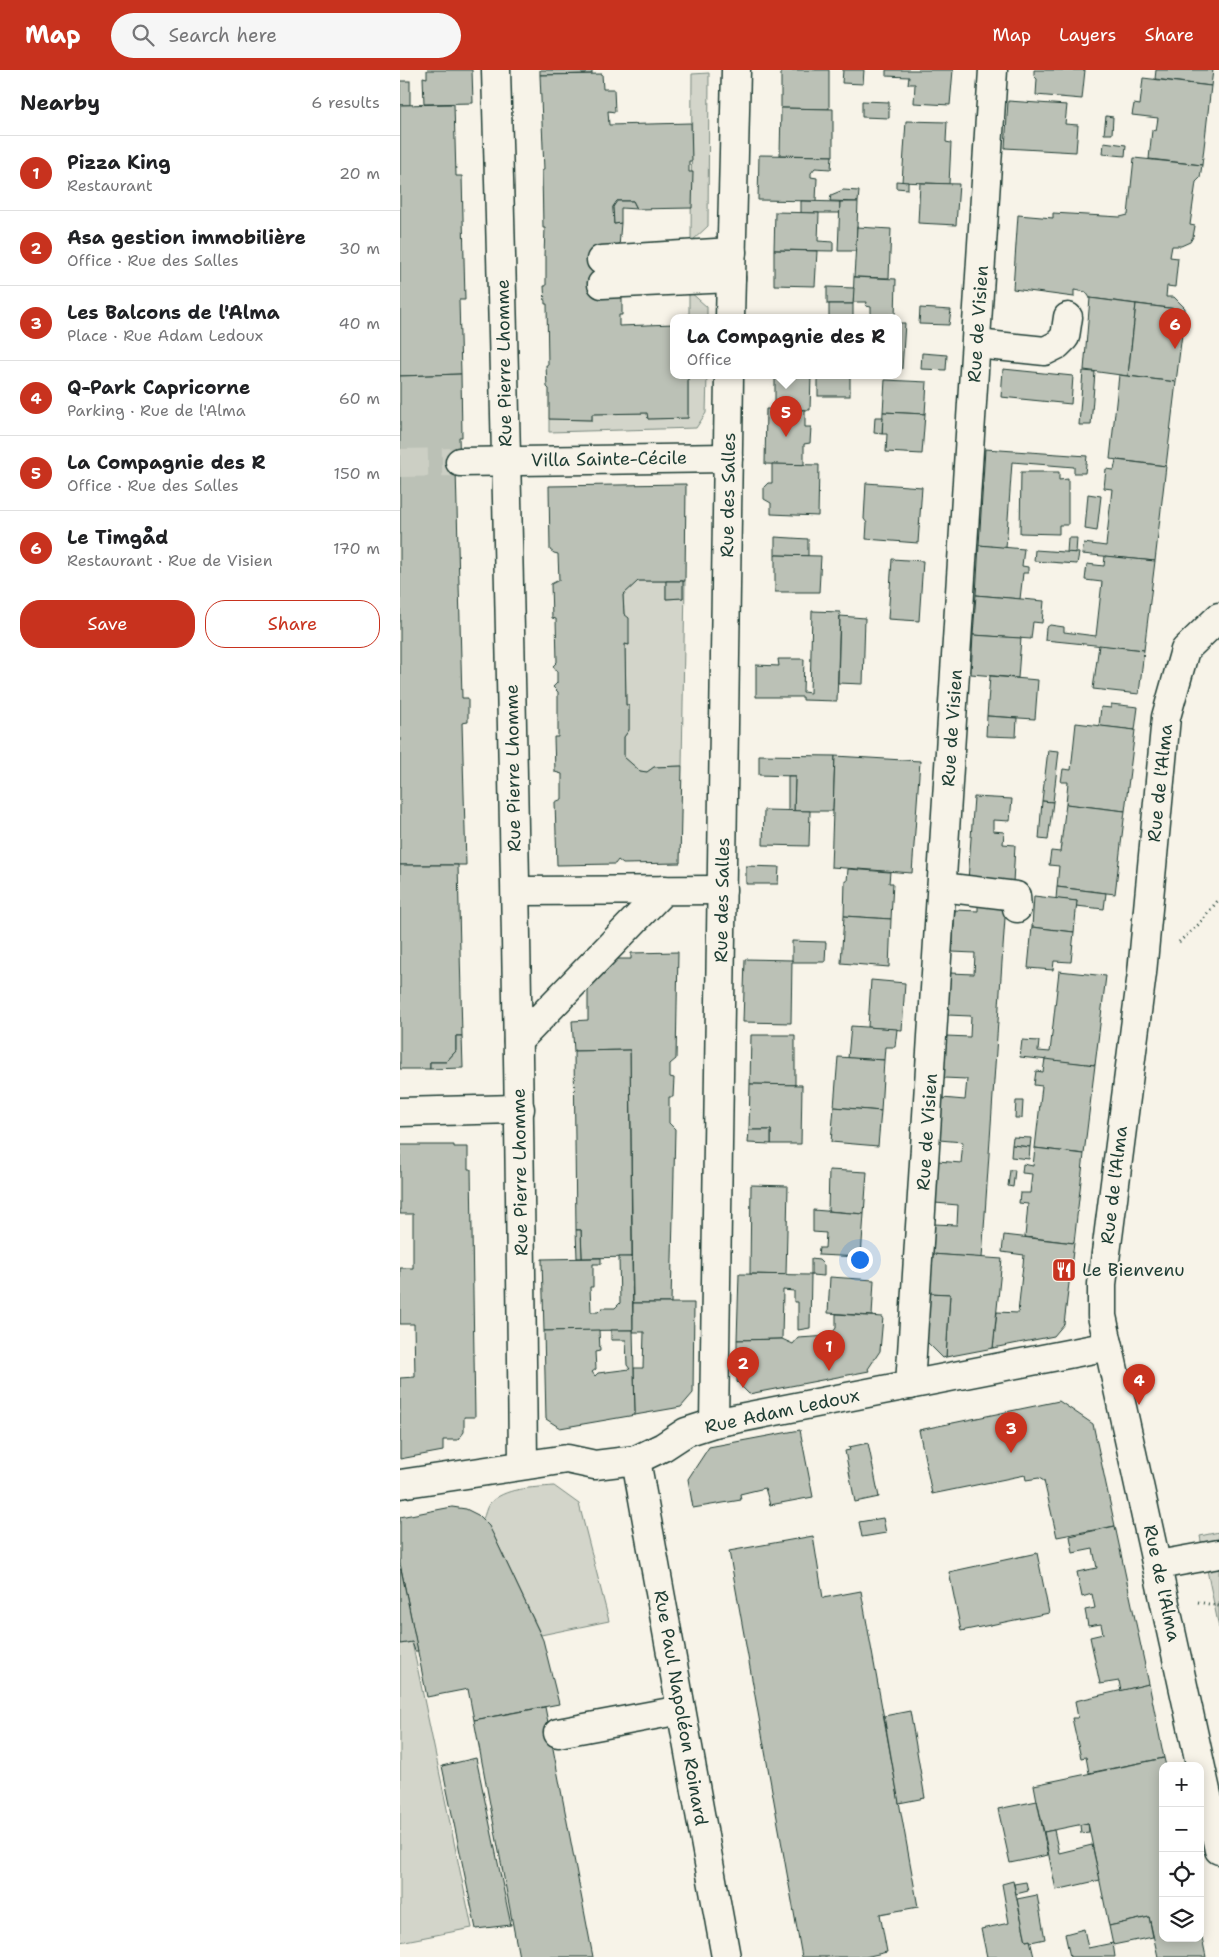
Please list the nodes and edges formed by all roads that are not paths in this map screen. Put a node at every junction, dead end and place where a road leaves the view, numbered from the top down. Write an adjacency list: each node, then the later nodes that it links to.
1 (496, 70): 11 (street, Rue Pierre Lhomme)
2 (736, 70): 4 (street)
3 (993, 70): 8 (street, Rue de Visien)
4 (732, 265): 5 (street); 6 (street)
5 (602, 272)
6 (730, 314)
7 (1068, 317): 8 (street)
8 (977, 344): 14 (street, Rue de Visien)
9 (729, 379): 10 (street, Rue des Salles)
10 (728, 458): 11 (street, Villa Sainte-Cécile); 16 (street, Rue des Salles)
11 (506, 460): 12 (street, Villa Sainte-Cécile); 17 (street, Rue Pierre Lhomme)
12 (460, 462)
13 (1219, 617): 22 (street, Rue de l'Alma)
14 (942, 887): 18 (street); 23 (street, Rue de Visien)
15 (664, 890): 16 (street); 17 (street); 19 (street)
16 (722, 890): 24 (street, Rue des Salles)
17 (516, 891): 19 (street, Rue Pierre Lhomme)
18 (1017, 908)
19 (518, 1041): 21 (street, Rue Pierre Lhomme)
20 (400, 1112): 21 (street)
21 (520, 1117): 26 (street, Rue Pierre Lhomme)
22 (1109, 1346): 23 (street, Rue Adam Ledoux); 29 (street, Rue de l'Alma)
23 (910, 1385): 24 (street, Rue Adam Ledoux)
24 (714, 1424): 25 (street, Rue Adam Ledoux)
25 (636, 1460): 26 (street, Rue Adam Ledoux); 30 (street, Rue Paul Napoléon Roinard)
26 (523, 1465): 27 (street, Rue Adam Ledoux)
27 (400, 1484)
28 (1219, 1554): 29 (street)
29 (1158, 1565): 32 (street, Rue de l'Alma)
30 (681, 1710): 31 (street); 33 (street, Rue Paul Napoléon Roinard)
31 (558, 1733)
32 (1219, 1850)
33 (726, 1957)

